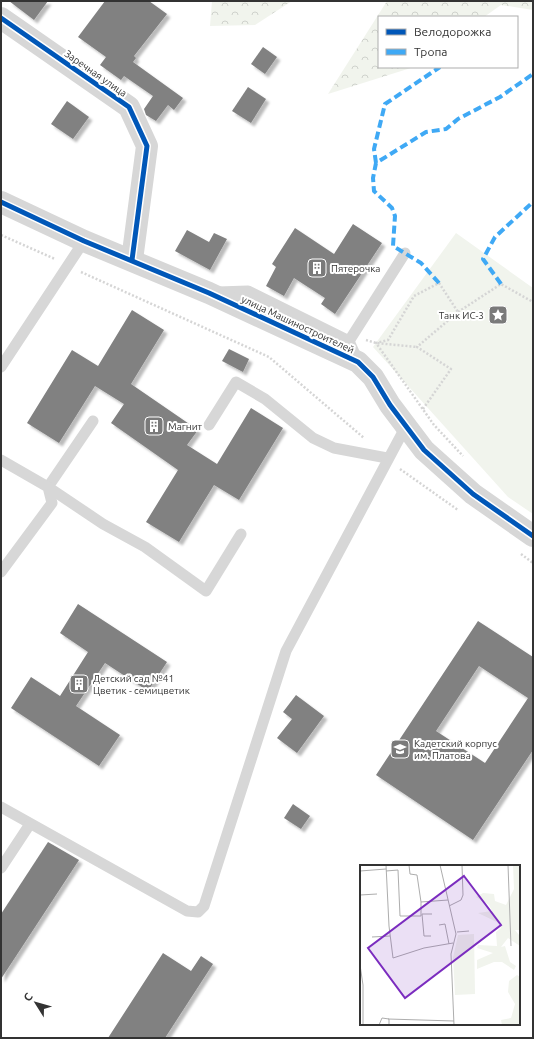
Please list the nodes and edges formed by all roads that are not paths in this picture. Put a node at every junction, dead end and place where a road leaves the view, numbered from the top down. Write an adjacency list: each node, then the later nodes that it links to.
1 (1, 18): 5 (street, Заречная улица)
2 (1, 202): 3 (street, улица Машиностроителей)
3 (84, 241): 5 (street, улица Машиностроителей); 9 (lane)
4 (405, 253): 7 (lane)
5 (132, 260): 6 (street, улица Машиностроителей)
6 (209, 293): 7 (lane); 8 (street, улица Машиностроителей)
7 (349, 341): 8 (lane)
8 (358, 362): 12 (street, улица Машиностроителей)
9 (1, 367)
10 (93, 421): 15 (lane)
11 (209, 425): 13 (lane)
12 (406, 426): 13 (lane); 17 (street, улица Машиностроителей)
13 (387, 458): 20 (lane)
14 (1, 460): 15 (lane)
15 (48, 487): 16 (lane); 18 (lane)
16 (241, 534)
17 (533, 536)
18 (1, 572)
19 (1, 807): 20 (lane)
20 (30, 824): 21 (lane)
21 (1, 868)

